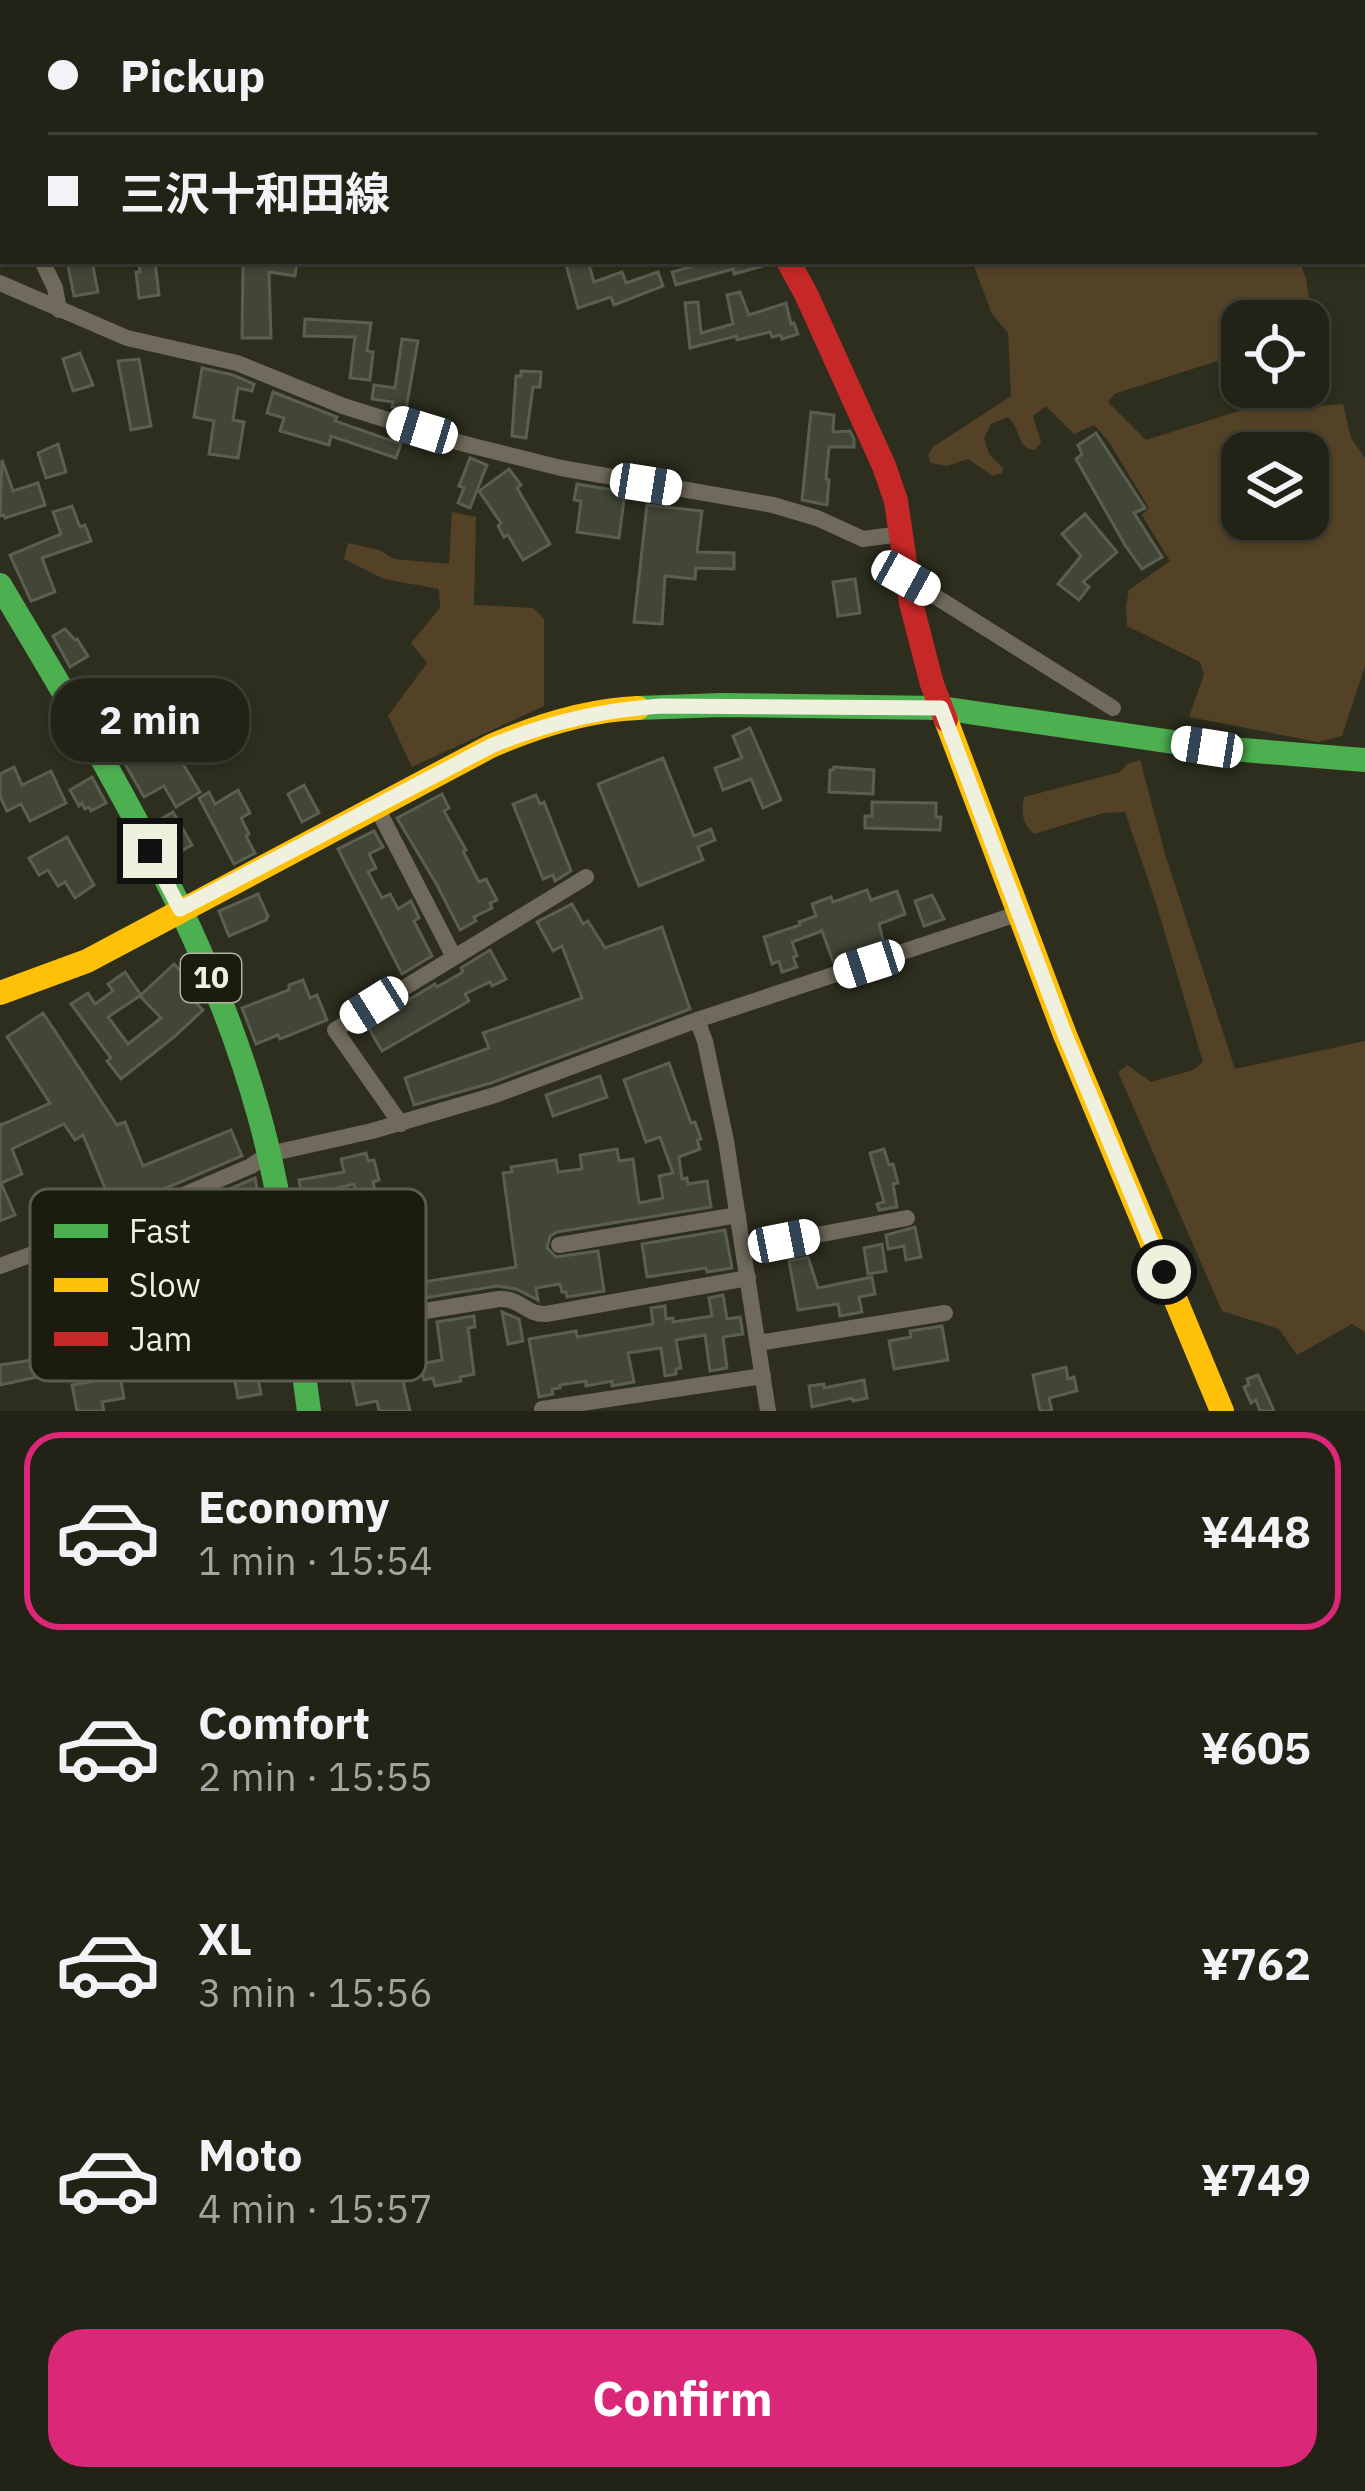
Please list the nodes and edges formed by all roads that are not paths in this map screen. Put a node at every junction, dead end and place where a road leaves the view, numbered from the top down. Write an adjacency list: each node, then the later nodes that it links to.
1 (43, 264): 4 (street)
2 (790, 264): 5 (street)
3 (0, 283): 4 (street)
4 (59, 310): 5 (street)
5 (901, 534): 6 (street)
6 (906, 578): 8 (street); 9 (street)
7 (0, 585): 13 (street, 10)
8 (941, 708): 10 (street); 11 (street); 14 (street)
9 (1113, 708)
10 (1365, 760)
11 (376, 806): 13 (street); 15 (street)
12 (586, 877): 15 (street)
13 (180, 909): 16 (street); 19 (street, 10)
14 (1017, 914): 17 (street); 37 (street)
15 (453, 956): 18 (street)
16 (0, 993)
17 (697, 1020): 18 (street); 22 (street)
18 (401, 1124): 19 (street)
19 (269, 1154): 20 (street); 21 (street, 10)
20 (197, 1189)
21 (274, 1189)
22 (738, 1215): 24 (street); 25 (street)
23 (907, 1218): 25 (street)
24 (560, 1245)
25 (743, 1249): 28 (street)
26 (30, 1255): 27 (street)
27 (0, 1266)
28 (748, 1277): 29 (street); 31 (street)
29 (426, 1311)
30 (945, 1313): 31 (street)
31 (758, 1343): 32 (street)
32 (763, 1376): 34 (street); 36 (street)
33 (304, 1381): 35 (street, 10)
34 (542, 1409)
35 (309, 1411)
36 (768, 1411)
37 (1222, 1411)

